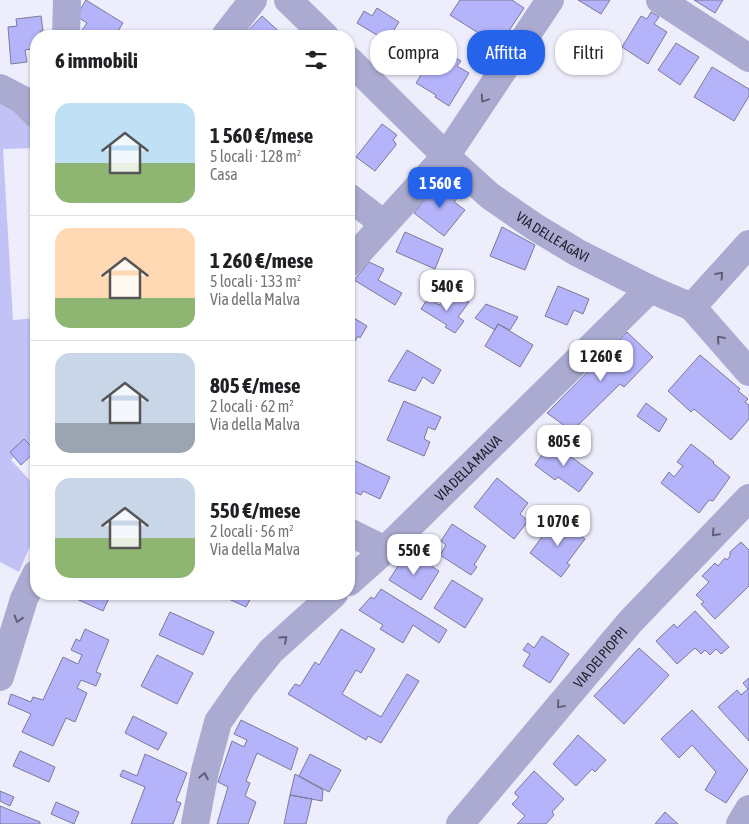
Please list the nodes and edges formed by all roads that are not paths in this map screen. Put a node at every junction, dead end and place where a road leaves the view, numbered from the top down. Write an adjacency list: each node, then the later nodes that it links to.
1 (67, 0): 6 (street)
2 (253, 0): 7 (street)
3 (288, 0): 8 (street)
4 (550, 0): 13 (street, one-way to 13)
5 (660, 0): 9 (street)
6 (66, 30)
7 (230, 30)
8 (319, 30)
9 (749, 58)
10 (355, 66): 13 (street, VIA DELLE AGAVI)
11 (0, 88): 12 (street)
12 (30, 108)
13 (446, 156): 15 (street); 18 (street, VIA DELLE AGAVI)
14 (355, 201): 15 (street)
15 (384, 224): 17 (street)
16 (749, 244): 19 (street, one-way to 16)
17 (355, 256)
18 (650, 289): 19 (street, VIA DELLE AGAVI); 23 (street, VIA DELLA MALVA)
19 (692, 307): 20 (street, VIA DELLE AGAVI, one-way to 19)
20 (749, 372)
21 (749, 498): 30 (street, VIA DEI PIOPPI, one-way to 30)
22 (355, 535): 23 (street)
23 (385, 550): 24 (street, VIA DELLA MALVA)
24 (355, 577)
25 (30, 586): 27 (street, one-way to 27)
26 (327, 600): 29 (street, one-way to 26)
27 (0, 677)
28 (749, 809): 31 (street)
29 (196, 824)
30 (460, 824)
31 (740, 824)

